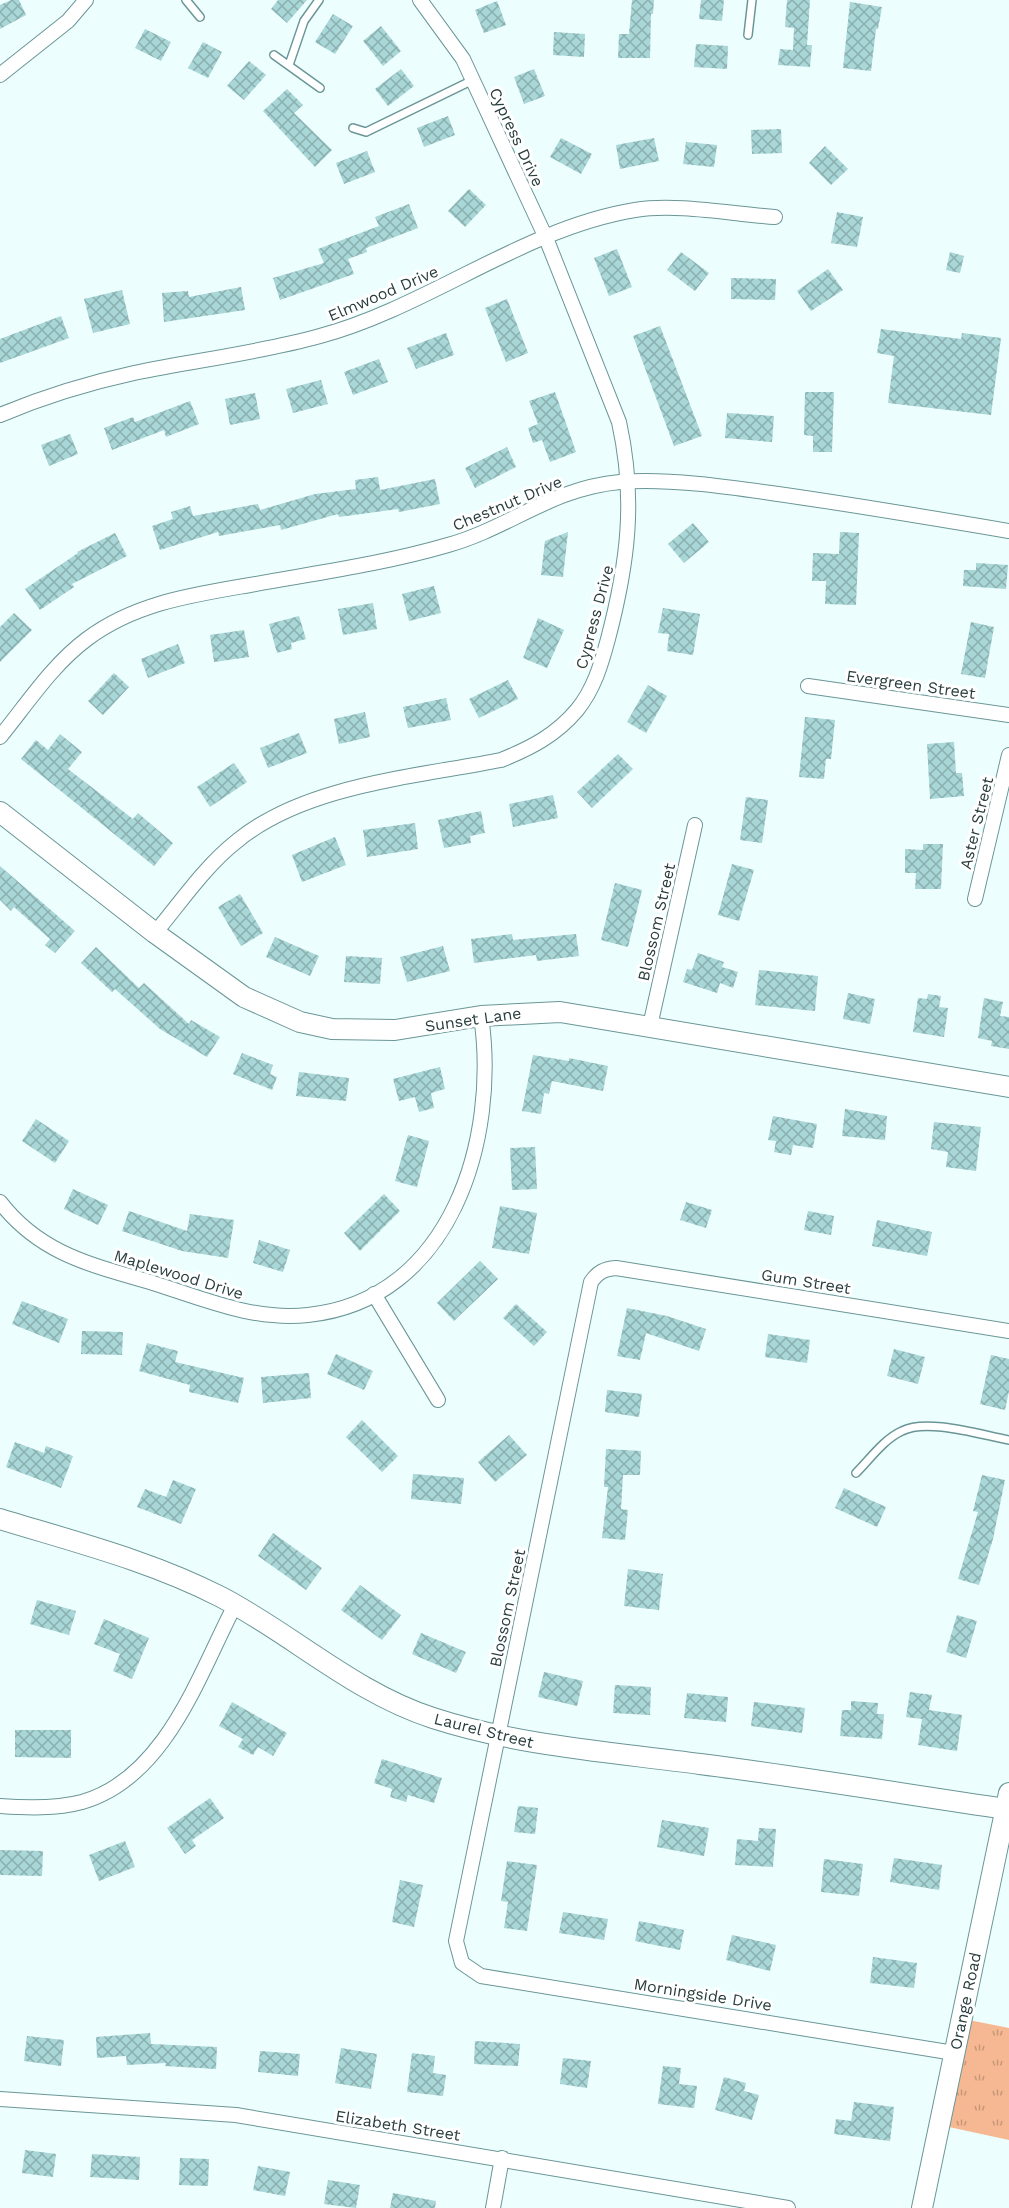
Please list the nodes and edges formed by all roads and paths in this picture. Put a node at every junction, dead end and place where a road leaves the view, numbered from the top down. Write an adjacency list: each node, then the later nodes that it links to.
1 (86, 0): 10 (street)
2 (186, 0): 6 (lane)
3 (319, 0): 9 (lane)
4 (752, 0): 7 (lane)
5 (425, 2): 11 (street, Cypress Drive)
6 (200, 17)
7 (748, 35)
8 (274, 55): 9 (lane)
9 (289, 65): 12 (lane)
10 (0, 75)
11 (473, 80): 13 (lane); 15 (street, Cypress Drive)
12 (320, 88)
13 (353, 128)
14 (775, 217): 15 (street, Elmwood Drive)
15 (546, 238): 16 (street, Elmwood Drive); 17 (street, Cypress Drive)
16 (0, 415)
17 (628, 482): 18 (street, Chestnut Drive); 21 (street, Chestnut Drive); 26 (street, Cypress Drive)
18 (1009, 531)
19 (808, 686): 20 (street, Evergreen Street)
20 (1009, 715)
21 (0, 737)
22 (1009, 755): 25 (street, Aster Street)
23 (0, 812): 26 (street, Sunset Lane)
24 (695, 825): 28 (street, Blossom Street)
25 (975, 898)
26 (155, 933): 27 (street, Sunset Lane)
27 (481, 1016): 28 (street, Sunset Lane); 32 (street, Maplewood Drive)
28 (650, 1026): 29 (street, Sunset Lane)
29 (1009, 1087)
30 (0, 1202): 32 (street, Maplewood Drive)
31 (598, 1273): 33 (street, Gum Street); 39 (street, Blossom Street)
32 (374, 1294): 34 (street)
33 (1009, 1331)
34 (438, 1400)
35 (1009, 1440): 36 (lane)
36 (856, 1473)
37 (0, 1519): 38 (street, Laurel Street)
38 (235, 1605): 39 (street, Laurel Street); 41 (street)
39 (497, 1736): 40 (street, Laurel Street); 42 (street, Blossom Street)
40 (1008, 1804): 43 (street, Orange Road)
41 (0, 1806)
42 (457, 1953): 43 (street, Morningside Drive)
43 (954, 2053): 48 (street, Orange Road)
44 (0, 2099): 45 (street, Elizabeth Street)
45 (502, 2158): 46 (street); 47 (street, Elizabeth Street)
46 (494, 2208)
47 (788, 2208)
48 (922, 2208)

